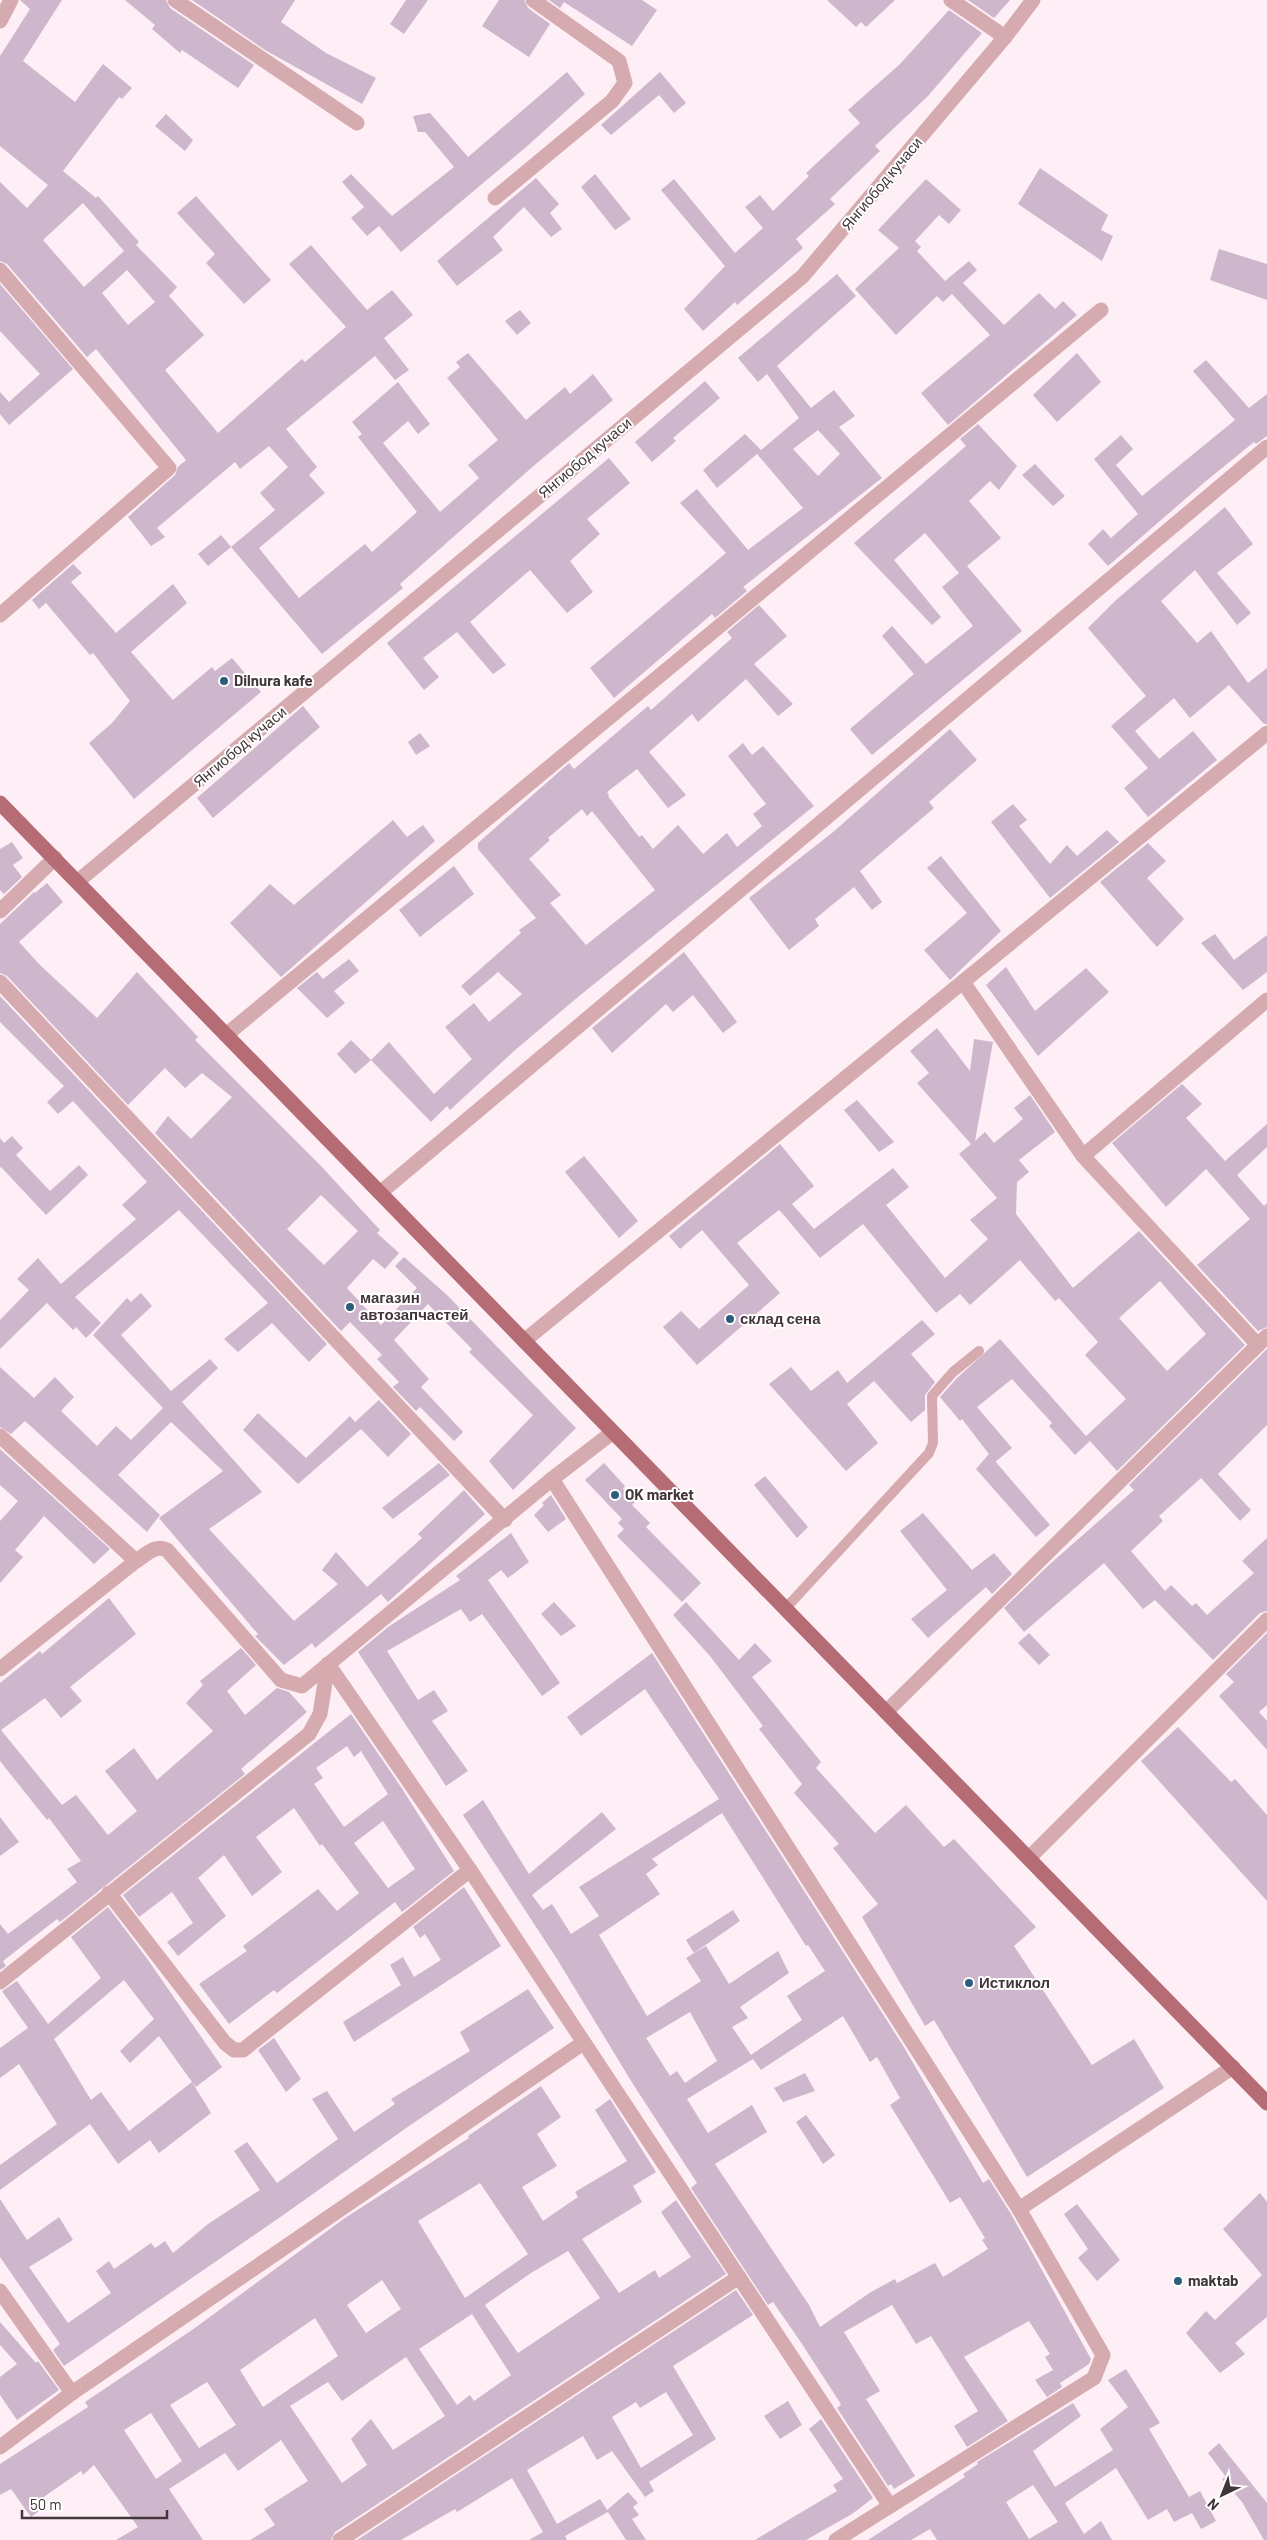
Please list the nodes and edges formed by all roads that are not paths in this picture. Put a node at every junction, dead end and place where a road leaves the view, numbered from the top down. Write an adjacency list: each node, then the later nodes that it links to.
1 (11, 0): 6 (street)
2 (175, 0): 8 (street)
3 (533, 0): 9 (street)
4 (951, 0): 7 (street)
5 (1033, 0): 7 (street, Янгиобод кучаси)
6 (0, 22)
7 (1005, 37): 17 (street, Янгиобод кучаси)
8 (358, 122)
9 (495, 198)
10 (0, 270): 13 (street)
11 (1101, 310): 22 (street)
12 (1267, 447): 24 (street)
13 (0, 615)
14 (1267, 733): 20 (street)
15 (0, 802): 16 (main road)
16 (55, 858): 17 (main road); 18 (street)
17 (78, 882): 22 (main road)
18 (0, 911)
19 (0, 982): 31 (street)
20 (963, 982): 23 (street); 25 (street)
21 (1267, 1000): 23 (street)
22 (226, 1035): 24 (main road)
23 (1083, 1156): 26 (street)
24 (380, 1193): 25 (main road)
25 (524, 1341): 28 (main road)
26 (1262, 1341): 37 (street)
27 (979, 1351): 33 (lane)
28 (613, 1432): 30 (street); 33 (main road)
29 (0, 1436): 32 (street)
30 (552, 1480): 31 (street); 45 (street)
31 (505, 1520): 35 (street)
32 (136, 1561): 35 (street); 36 (street)
33 (785, 1608): 37 (main road)
34 (1267, 1620): 38 (street)
35 (328, 1664): 39 (street); 40 (street)
36 (0, 1669)
37 (886, 1712): 38 (main road)
38 (1028, 1858): 43 (main road)
39 (470, 1870): 40 (street); 42 (street)
40 (109, 1893): 41 (street)
41 (0, 1982)
42 (583, 2043): 46 (street); 48 (street)
43 (1233, 2068): 44 (main road); 45 (street)
44 (1267, 2103)
45 (1019, 2209): 50 (street)
46 (739, 2278): 50 (street); 51 (street)
47 (0, 2291): 48 (street)
48 (72, 2393): 49 (street)
49 (0, 2447)
50 (890, 2506): 52 (street)
51 (340, 2540)
52 (836, 2540)

